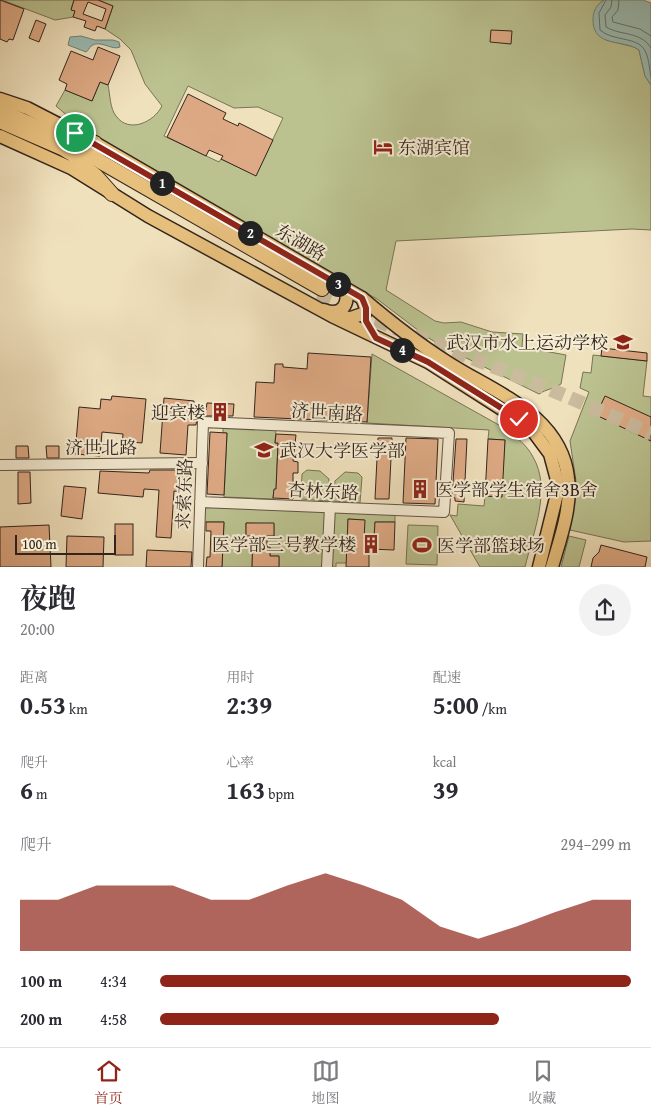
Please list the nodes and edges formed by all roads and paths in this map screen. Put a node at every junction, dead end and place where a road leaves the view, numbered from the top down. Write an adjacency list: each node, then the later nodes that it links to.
1 (0, 99): 6 (main road, 东湖路)
2 (0, 111): 4 (highway)
3 (0, 121): 7 (highway)
4 (35, 124): 6 (highway); 10 (highway)
5 (0, 136): 8 (main road)
6 (96, 143): 9 (main road, 东湖路)
7 (62, 148): 8 (highway); 10 (highway)
8 (112, 194): 10 (main road)
9 (344, 288): 10 (main road); 11 (main road, 东湖路)
10 (318, 297): 12 (main road)
11 (371, 312): 12 (main road); 13 (main road, 东湖路); 14 (main road)
12 (332, 316): 14 (main road)
13 (394, 324): 15 (main road); 25 (main road, 东湖路)
14 (376, 338): 15 (main road)
15 (393, 346): 24 (main road)
16 (203, 422): 17 (street, 求索东路); 21 (street, 济世南路)
17 (202, 463): 18 (street, 济世北路); 19 (street, 求索东路)
18 (0, 465)
19 (200, 502): 20 (street, 杏林东路); 22 (street, 求索东路)
20 (330, 507): 21 (street, 杏林东路); 23 (street)
21 (444, 512)
22 (198, 567)
23 (327, 567)
24 (539, 567)
25 (552, 567)

